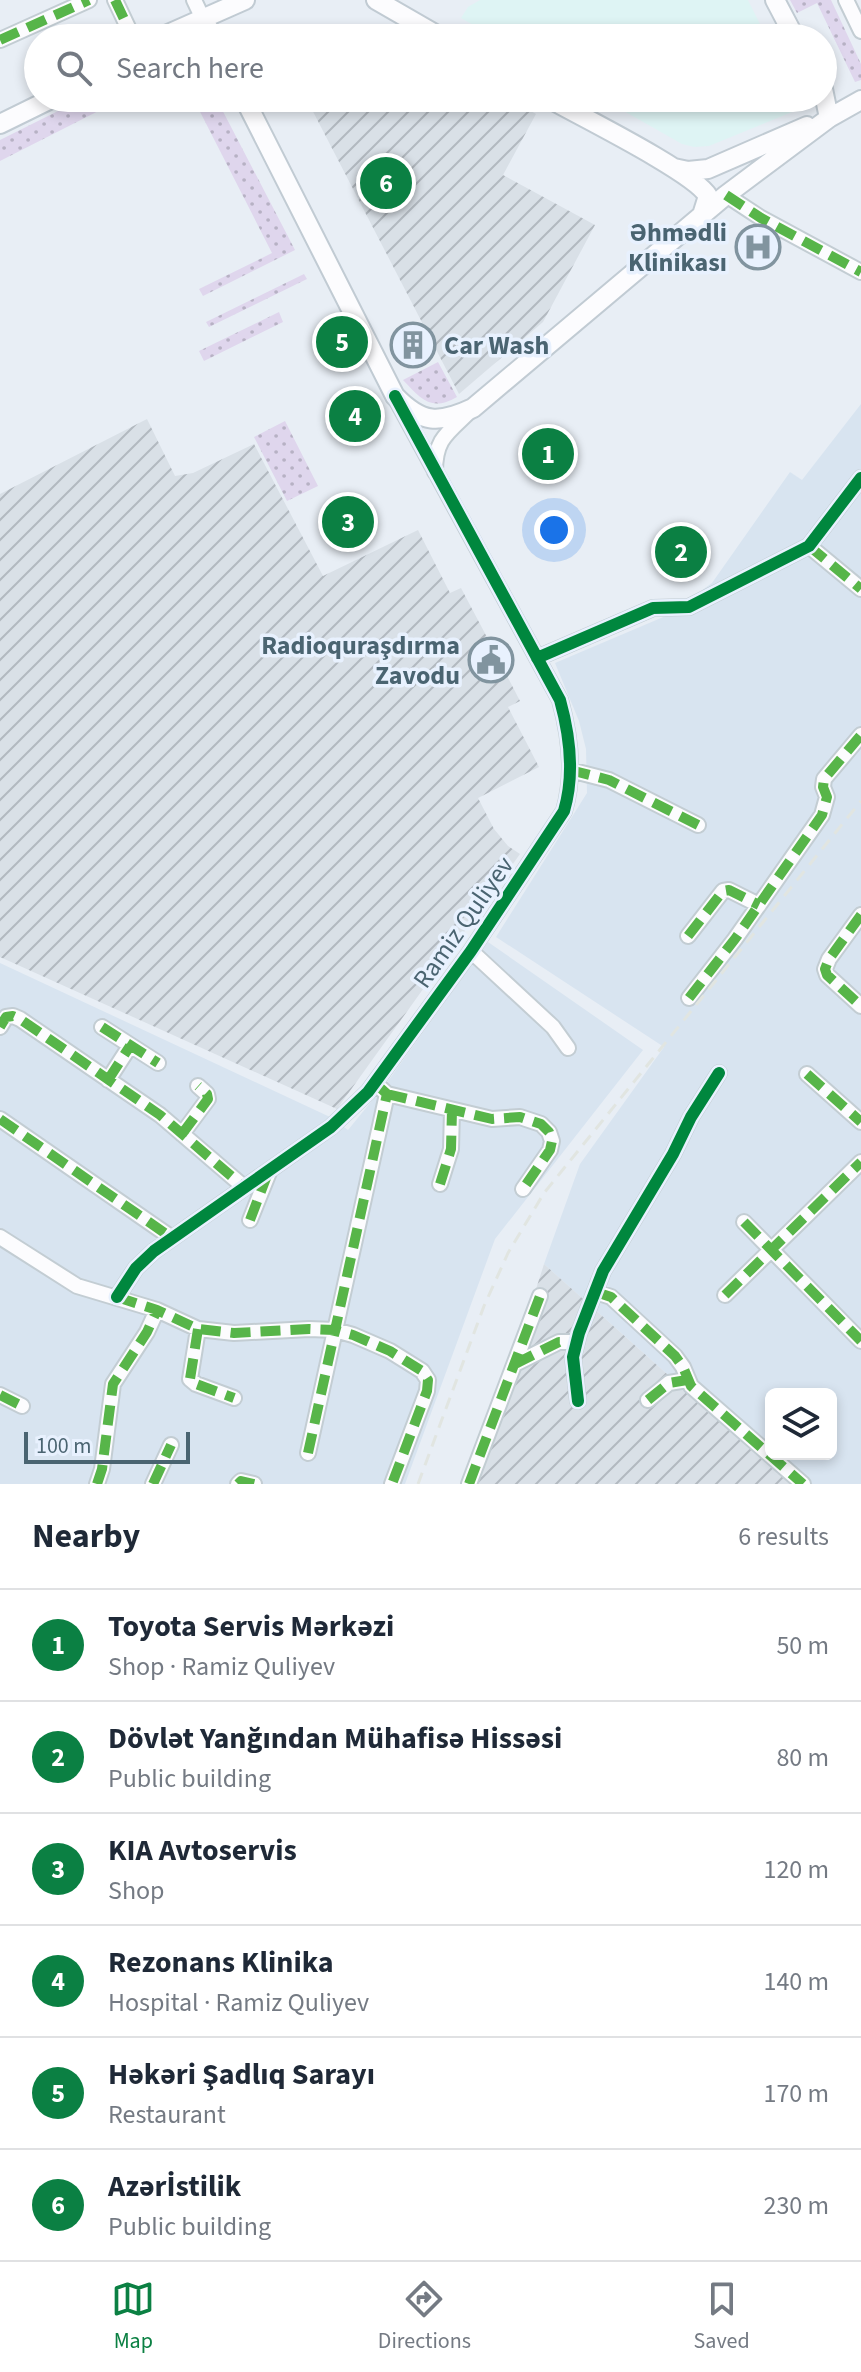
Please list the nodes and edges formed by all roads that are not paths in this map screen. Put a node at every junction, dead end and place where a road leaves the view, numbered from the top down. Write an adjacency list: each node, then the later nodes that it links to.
1 (115, 0): 10 (street)
2 (194, 0): 8 (street)
3 (245, 0): 8 (main road)
4 (775, 0): 14 (main road)
5 (846, 0): 16 (street)
6 (378, 1): 13 (main road)
7 (80, 2): 9 (street)
8 (203, 19): 11 (main road); 12 (main road)
9 (34, 24)
10 (126, 24)
11 (191, 24)
12 (206, 24)
13 (418, 24)
14 (788, 24)
15 (24, 29): 17 (street)
16 (861, 31)
17 (0, 40)
18 (861, 100): 25 (main road)
19 (24, 103): 24 (main road)
20 (24, 112): 26 (main road)
21 (251, 112): 31 (main road)
22 (573, 112): 27 (main road)
23 (828, 112): 25 (main road)
24 (0, 115)
25 (829, 118): 27 (main road); 28 (main road)
26 (0, 124)
27 (673, 167): 28 (main road); 29 (main road)
28 (726, 195): 29 (main road); 30 (street)
29 (701, 218): 32 (main road)
30 (861, 272)
31 (395, 396): 32 (main road); 33 (street, Ramiz Quliyev)
32 (473, 408): 33 (street)
33 (435, 472): 37 (street, Ramiz Quliyev)
34 (859, 485): 35 (street)
35 (809, 546): 36 (street); 37 (street)
36 (861, 589)
37 (537, 658): 39 (street, Ramiz Quliyev)
38 (861, 735): 41 (street)
39 (570, 770): 40 (street); 44 (street, Ramiz Quliyev)
40 (698, 825)
41 (759, 905): 43 (street); 45 (street)
42 (861, 915): 46 (street)
43 (688, 936)
44 (471, 951): 50 (street); 55 (street, Ramiz Quliyev)
45 (689, 998)
46 (861, 1006)
47 (0, 1027): 54 (street)
48 (102, 1027): 49 (street)
49 (130, 1046): 51 (street); 54 (street)
50 (568, 1048)
51 (158, 1063)
52 (719, 1073): 72 (street)
53 (807, 1074): 60 (street)
54 (108, 1080): 61 (street)
55 (375, 1083): 57 (street); 63 (street, Ramiz Quliyev)
56 (198, 1086): 61 (street)
57 (387, 1094): 58 (street); 78 (street)
58 (452, 1110): 64 (street); 66 (street)
59 (0, 1119): 70 (street)
60 (861, 1122)
61 (182, 1134): 65 (street)
62 (861, 1162): 71 (street)
63 (270, 1169): 65 (street, Ramiz Quliyev); 67 (street)
64 (440, 1184)
65 (244, 1187): 70 (street, Ramiz Quliyev)
66 (523, 1189)
67 (250, 1220)
68 (744, 1222): 71 (street)
69 (0, 1237): 75 (street)
70 (172, 1238): 75 (street, Ramiz Quliyev)
71 (770, 1250): 73 (street); 79 (street)
72 (596, 1292): 80 (street); 82 (street)
73 (725, 1295)
74 (540, 1296): 81 (street)
75 (117, 1297): 76 (street)
76 (157, 1310): 77 (street); 90 (street)
77 (198, 1329): 78 (street); 84 (street)
78 (335, 1330): 89 (street); 94 (street)
79 (861, 1341)
80 (577, 1342): 81 (street); 86 (street)
81 (515, 1364): 95 (street)
82 (687, 1380): 85 (street); 96 (street)
83 (0, 1395): 87 (street)
84 (234, 1398)
85 (648, 1400)
86 (578, 1401)
87 (22, 1406)
88 (171, 1445): 91 (street)
89 (308, 1453)
90 (97, 1484)
91 (153, 1484)
92 (238, 1484): 93 (street)
93 (254, 1484)
94 (392, 1484)
95 (469, 1484)
96 (803, 1484)

